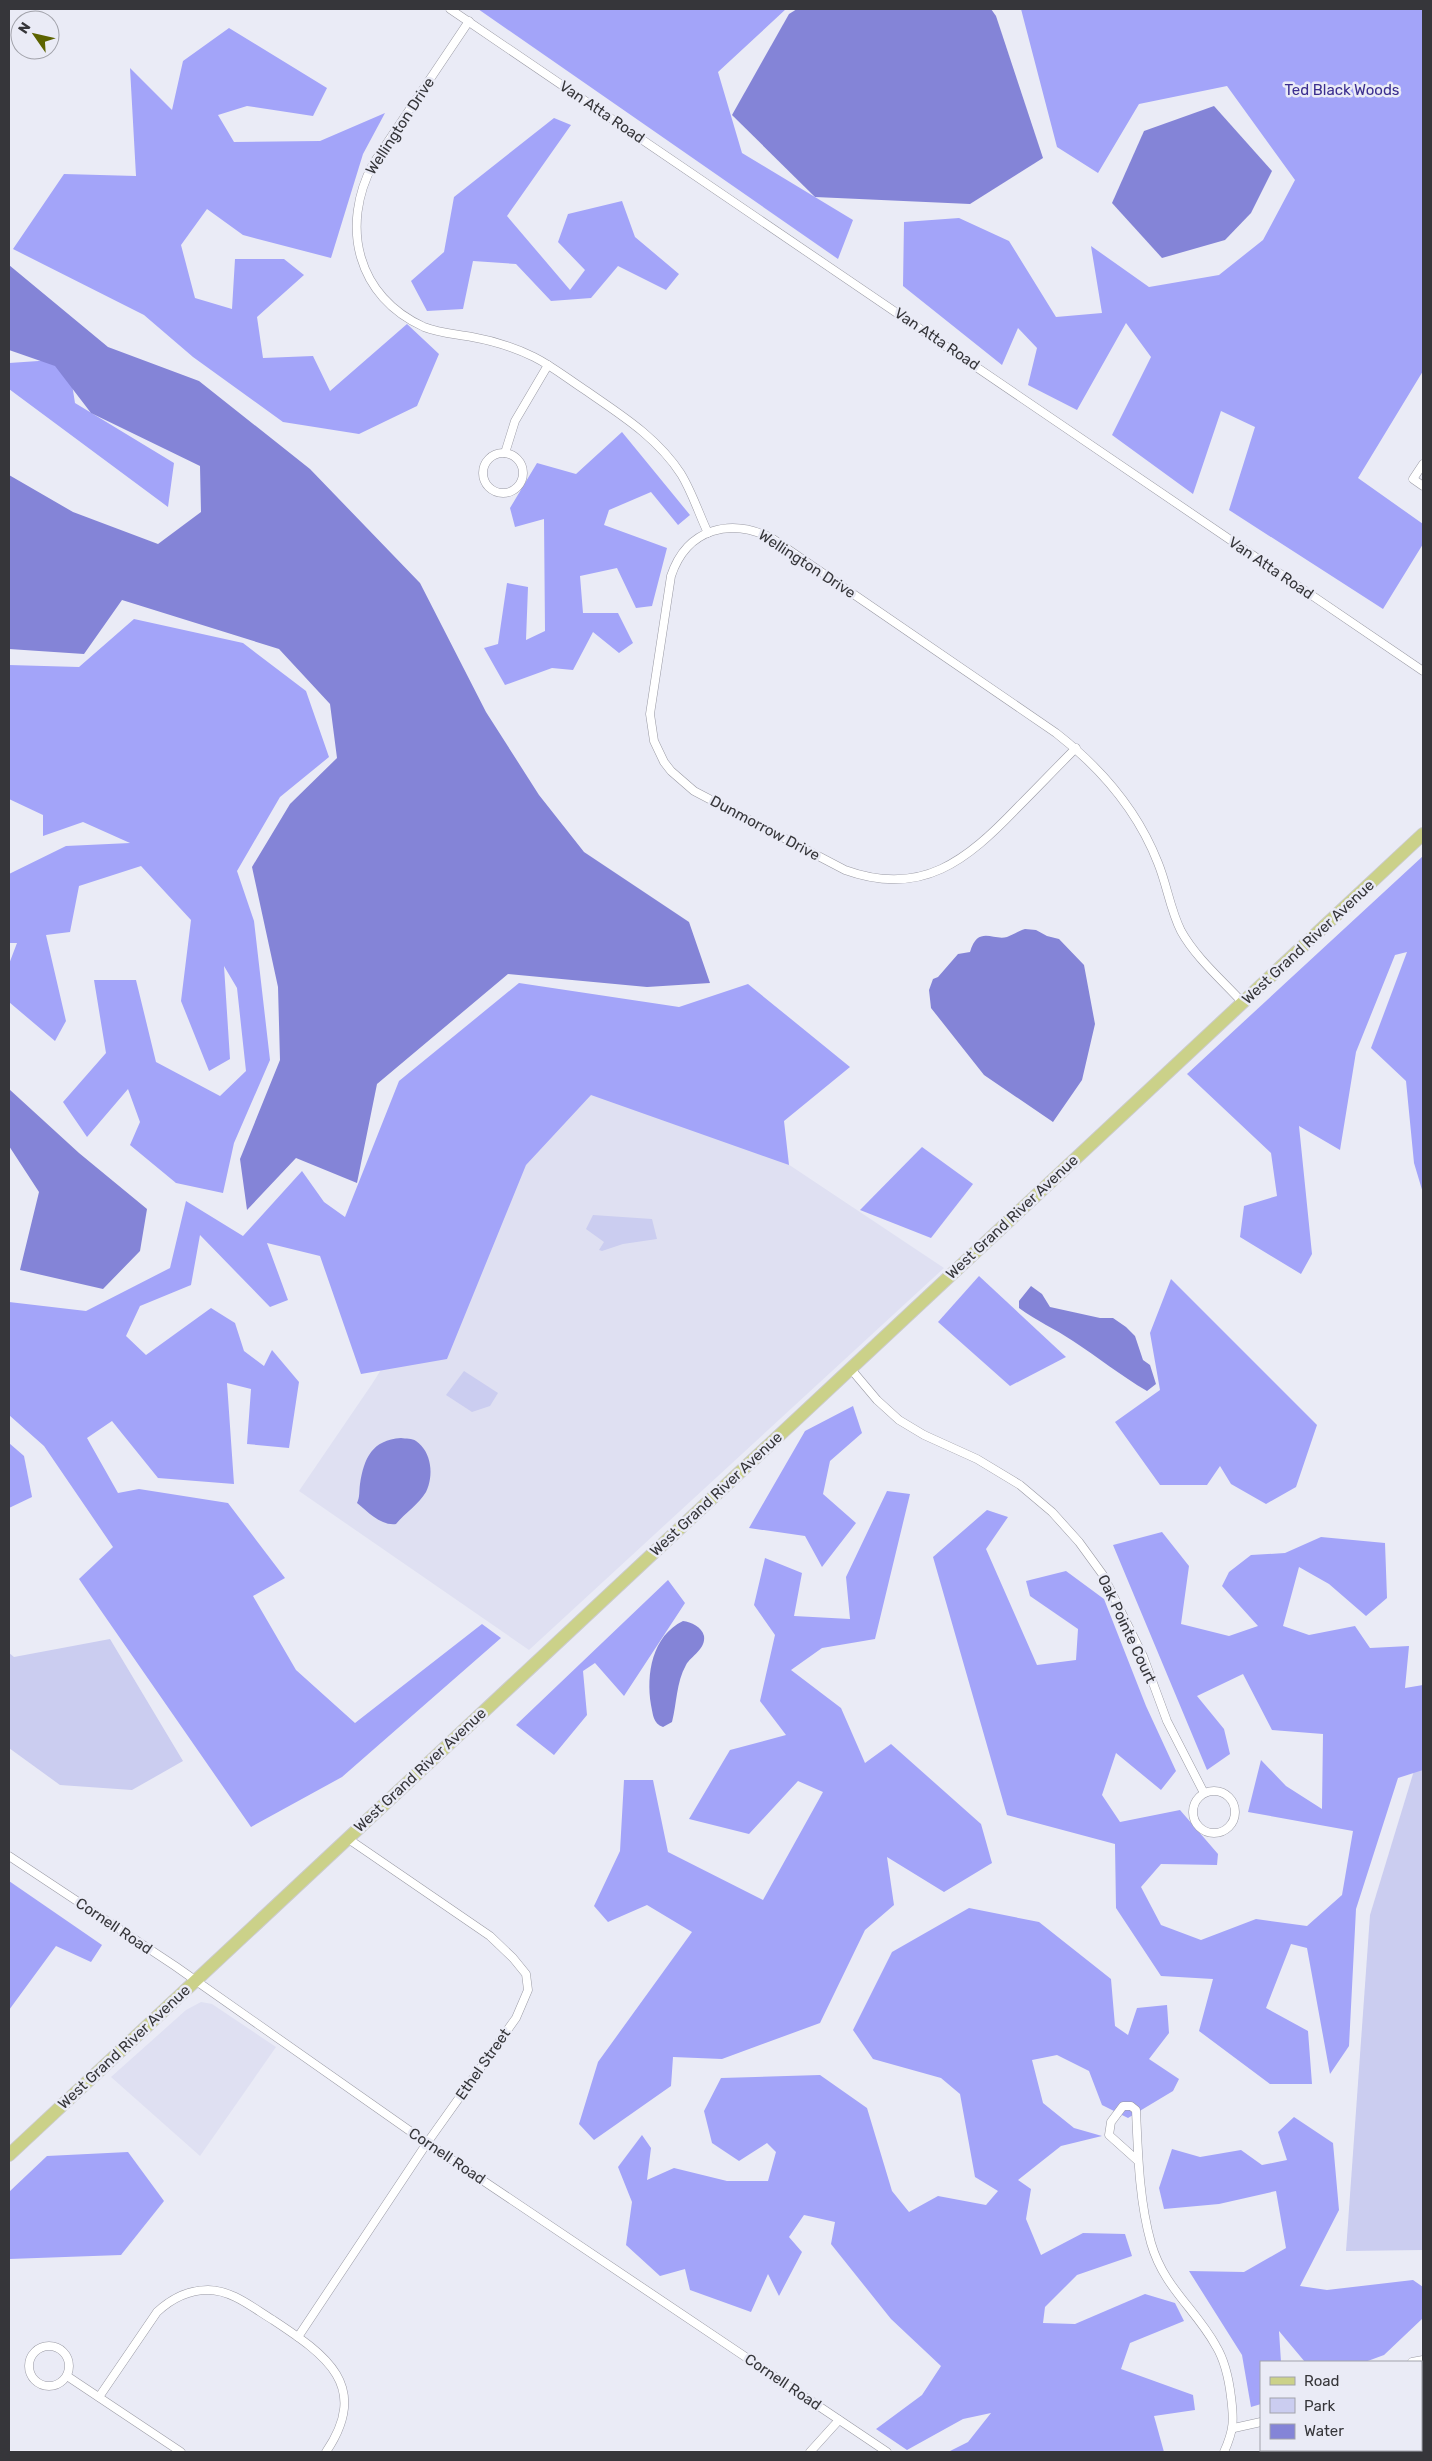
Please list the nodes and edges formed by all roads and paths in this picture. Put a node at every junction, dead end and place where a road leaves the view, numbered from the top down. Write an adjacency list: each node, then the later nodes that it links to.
1 (450, 9): 2 (street, Van Atta Road)
2 (469, 21): 3 (street, Wellington Drive); 8 (street, Van Atta Road)
3 (548, 365): 4 (street); 7 (street, Wellington Drive)
4 (505, 453): 4 (street)
5 (1423, 464): 6 (street)
6 (1423, 486)
7 (708, 533): 9 (street, Wellington Drive); 9 (street, Dunmorrow Drive)
8 (1423, 671)
9 (1076, 748): 11 (street, Wellington Drive)
10 (1423, 834): 11 (main road, West Grand River Avenue)
11 (1243, 1003): 12 (main road, West Grand River Avenue)
12 (850, 1368): 13 (street, Oak Pointe Court); 14 (main road, West Grand River Avenue)
13 (1204, 1793): 13 (street)
14 (347, 1838): 16 (main road, West Grand River Avenue); 17 (street, Ethel Street)
15 (9, 1856): 16 (street, Cornell Road)
16 (195, 1981): 17 (street, Cornell Road); 18 (main road, West Grand River Avenue)
17 (427, 2143): 20 (street, Ethel Street); 23 (street, Cornell Road)
18 (9, 2155)
19 (1138, 2161): 19 (street); 25 (street)
20 (298, 2337): 22 (street); 27 (street)
21 (66, 2376): 21 (street); 22 (street)
22 (99, 2397): 26 (street)
23 (839, 2420): 28 (street); 29 (street, Cornell Road)
24 (1260, 2422): 25 (street)
25 (1234, 2428): 30 (street)
26 (181, 2452)
27 (326, 2452)
28 (810, 2452)
29 (887, 2452)
30 (1224, 2452)

